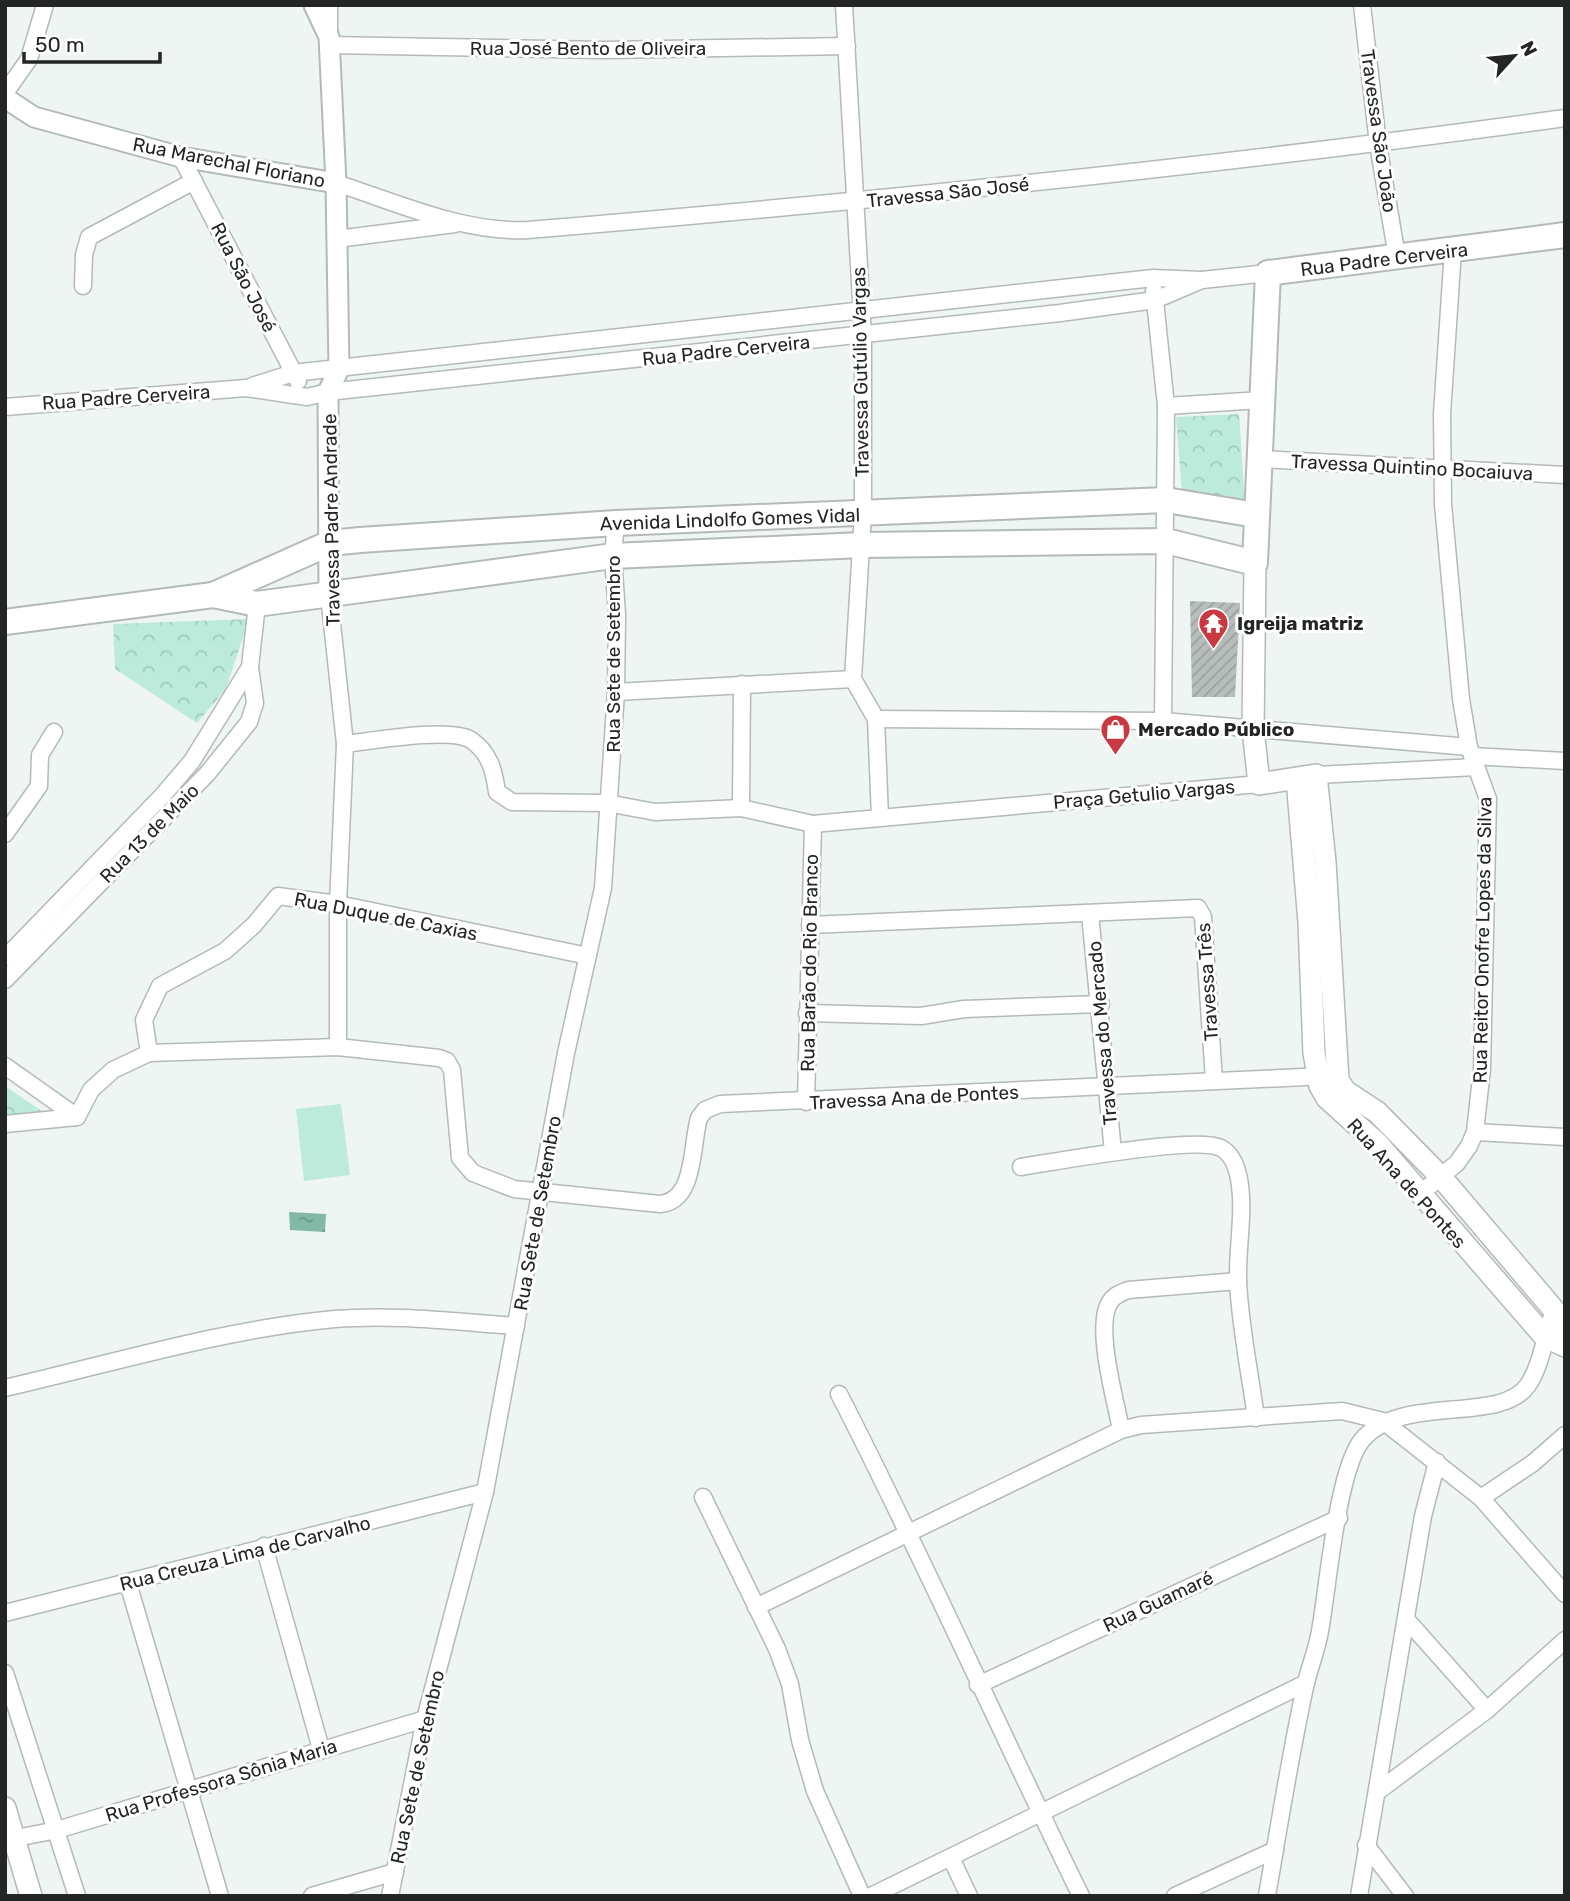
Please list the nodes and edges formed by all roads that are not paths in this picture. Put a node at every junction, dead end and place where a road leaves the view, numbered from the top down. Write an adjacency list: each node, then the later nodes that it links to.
1 (46, 5): 8 (street)
2 (314, 5): 6 (street, Travessa Padre Andrade)
3 (329, 5): 6 (street, Travessa Padre Andrade)
4 (844, 5): 7 (street, Travessa Gutúlio Vargas)
5 (1362, 5): 10 (street, Travessa São João)
6 (329, 41): 7 (street, Rua José Bento de Oliveira); 13 (street, Travessa Padre Andrade)
7 (847, 46): 14 (street, Travessa Gutúlio Vargas)
8 (5, 96): 11 (street, Rua Marechal Floriano)
9 (1565, 118): 10 (street, Travessa São José)
10 (1378, 144): 14 (street, Travessa São José); 19 (street, Travessa São João)
11 (181, 157): 12 (street, Rua São José); 13 (street, Rua Marechal Floriano)
12 (194, 181): 23 (street); 28 (street, Rua São José)
13 (336, 183): 15 (street, Travessa São José); 17 (street, Travessa Padre Andrade)
14 (855, 203): 15 (street, Travessa São José); 25 (street, Travessa Gutúlio Vargas)
15 (461, 223): 17 (street)
16 (1565, 235): 18 (main road, Rua Padre Cerveira)
17 (337, 239): 27 (street, Travessa Padre Andrade)
18 (1453, 250): 19 (main road, Rua Padre Cerveira); 36 (street, Rua Reitor Onofre Lopes da Silva)
19 (1397, 257): 20 (main road, Rua Padre Cerveira)
20 (1268, 273): 22 (street, Rua Padre Cerveira); 32 (main road)
21 (1153, 278): 22 (street, Rua Padre Cerveira); 24 (street); 25 (street, Rua Padre Cerveira)
22 (1202, 280): 24 (street, Rua Padre Cerveira)
23 (83, 286)
24 (1155, 300): 26 (street, Rua Padre Cerveira); 33 (street)
25 (861, 311): 26 (street, Travessa Gutúlio Vargas); 27 (street, Rua Padre Cerveira)
26 (863, 335): 30 (street, Rua Padre Cerveira); 39 (street, Travessa Gutúlio Vargas)
27 (339, 369): 28 (street, Rua Padre Cerveira); 30 (street, Travessa Padre Andrade)
28 (293, 373): 29 (street, Rua Padre Cerveira); 31 (street, Rua São José)
29 (246, 388): 31 (street, Rua Padre Cerveira); 34 (street, Rua Padre Cerveira)
30 (328, 392): 31 (street, Rua Padre Cerveira); 43 (street, Travessa Padre Andrade)
31 (307, 397)
32 (1262, 400): 33 (street); 35 (main road)
33 (1166, 406): 38 (street)
34 (5, 407)
35 (1259, 458): 36 (street, Travessa Quintino Bocaiuva); 40 (main road)
36 (1442, 469): 37 (street, Travessa Quintino Bocaiuva); 60 (street, Rua Reitor Onofre Lopes da Silva)
37 (1565, 475)
38 (1166, 500): 39 (main road, Avenida Lindolfo Gomes Vidal); 40 (main road, Avenida Lindolfo Gomes Vidal); 42 (street)
39 (863, 513): 41 (main road, Avenida Lindolfo Gomes Vidal); 44 (street, Travessa Gutúlio Vargas)
40 (1256, 515): 46 (main road)
41 (616, 523): 43 (main road, Avenida Lindolfo Gomes Vidal); 45 (street, Rua Sete de Setembro)
42 (1166, 541): 44 (main road, Avenida Lindolfo Gomes Vidal); 46 (main road, Avenida Lindolfo Gomes Vidal); 56 (street)
43 (330, 543): 47 (main road, Avenida Lindolfo Gomes Vidal); 48 (street, Travessa Padre Andrade)
44 (862, 545): 45 (main road, Avenida Lindolfo Gomes Vidal); 52 (street, Travessa Gutúlio Vargas)
45 (613, 556): 48 (main road, Avenida Lindolfo Gomes Vidal); 54 (street, Rua Sete de Setembro)
46 (1255, 563): 57 (main road)
47 (213, 595): 49 (main road, Avenida Lindolfo Gomes Vidal); 50 (main road, Avenida Lindolfo Gomes Vidal)
48 (329, 595): 49 (main road, Avenida Lindolfo Gomes Vidal); 59 (street, Travessa Padre Andrade)
49 (257, 604): 51 (street, Rua 13 de Maio)
50 (5, 622)
51 (250, 667): 61 (street, Rua 13 de Maio); 63 (street, Rua 13 de Maio)
52 (853, 679): 53 (street); 55 (street)
53 (742, 684): 54 (street); 67 (street)
54 (616, 692): 66 (street, Rua Sete de Setembro)
55 (877, 719): 56 (street, Praça Getulio Vargas); 68 (street)
56 (1163, 721): 57 (street, Praça Getulio Vargas)
57 (1253, 729): 60 (street, Praça Getulio Vargas); 65 (main road)
58 (54, 732): 70 (street)
59 (345, 744): 66 (street, Praça Getulio Vargas); 71 (street, Travessa Padre Andrade)
60 (1472, 756): 62 (street, Praça Getulio Vargas); 64 (street, Praça Getulio Vargas); 88 (street, Rua Reitor Onofre Lopes da Silva)
61 (192, 761): 63 (street); 75 (street, Rua 13 de Maio)
62 (1565, 761)
63 (207, 774): 76 (street, Rua 13 de Maio)
64 (1307, 777): 65 (main road, Praça Getulio Vargas); 82 (main road, Rua Ana de Pontes)
65 (1259, 784): 68 (street, Praça Getulio Vargas)
66 (607, 803): 67 (street, Praça Getulio Vargas); 74 (street, Rua Sete de Setembro)
67 (741, 808): 69 (street, Praça Getulio Vargas)
68 (880, 817): 69 (street, Praça Getulio Vargas)
69 (813, 824): 73 (street, Rua Barão do Rio Branco)
70 (5, 834)
71 (338, 904): 74 (street, Rua Duque de Caxias); 79 (street, Travessa Padre Andrade); 80 (street, Rua Duque de Caxias)
72 (1090, 914): 73 (street); 77 (street, Travessa do Mercado); 83 (street, Travessa Três)
73 (810, 925): 78 (street, Rua Barão do Rio Branco)
74 (588, 956): 93 (street, Rua Sete de Setembro)
75 (5, 958)
76 (6, 978)
77 (1101, 1004): 78 (street); 84 (street, Travessa do Mercado)
78 (807, 1013): 85 (street, Rua Barão do Rio Branco)
79 (338, 1047): 80 (street); 93 (street)
80 (149, 1053): 86 (street)
81 (5, 1066): 86 (street)
82 (1326, 1076): 83 (street, Travessa Ana de Pontes); 92 (main road, Rua Ana de Pontes); 94 (main road, Rua Ana de Pontes)
83 (1214, 1080): 84 (street, Travessa Ana de Pontes)
84 (1107, 1088): 85 (street, Travessa Ana de Pontes); 90 (street, Travessa do Mercado)
85 (806, 1102): 93 (street, Travessa Ana de Pontes)
86 (77, 1117): 87 (street)
87 (5, 1124)
88 (1475, 1132): 89 (street); 92 (street, Rua Reitor Onofre Lopes da Silva)
89 (1565, 1137)
90 (1113, 1152): 91 (street); 97 (street)
91 (1021, 1167)
92 (1441, 1177): 94 (street, Rua Reitor Onofre Lopes da Silva); 95 (main road, Rua Ana de Pontes)
93 (542, 1189): 99 (street, Rua Sete de Setembro)
94 (1420, 1194): 96 (main road, Rua Ana de Pontes)
95 (1500, 1247): 96 (main road); 98 (main road, Rua Ana de Pontes)
96 (1480, 1264): 100 (main road, Rua Ana de Pontes)
97 (1238, 1281): 104 (street); 106 (street)
98 (1560, 1319): 100 (street)
99 (516, 1326): 102 (street); 109 (street, Rua Sete de Setembro)
100 (1544, 1336): 101 (main road, Rua Ana de Pontes); 105 (street)
101 (1565, 1346)
102 (5, 1388)
103 (839, 1394): 113 (street)
104 (1256, 1418): 105 (street); 106 (street)
105 (1383, 1421): 108 (street); 112 (street)
106 (1122, 1430): 113 (street)
107 (1565, 1435): 111 (street)
108 (1437, 1462): 111 (street); 119 (street)
109 (485, 1492): 114 (street, Rua Creuza Lima de Carvalho); 125 (street, Rua Sete de Setembro)
110 (703, 1497): 117 (street)
111 (1480, 1498): 116 (street)
112 (1339, 1518): 122 (street); 123 (street, Rua Guamaré)
113 (909, 1530): 117 (street); 123 (street)
114 (264, 1546): 115 (street, Rua Creuza Lima de Carvalho); 126 (street)
115 (128, 1583): 118 (street, Rua Creuza Lima de Carvalho); 127 (street)
116 (1565, 1594)
117 (757, 1607): 142 (street)
118 (5, 1613)
119 (1406, 1619): 124 (street); 128 (street)
120 (1565, 1640): 124 (street)
121 (5, 1673): 131 (street)
122 (1306, 1684): 130 (street); 134 (street)
123 (978, 1685): 130 (street)
124 (1487, 1710): 128 (street)
125 (425, 1719): 126 (street, Rua Professora Sônia Maria); 136 (street, Rua Sete de Setembro)
126 (321, 1749): 127 (street, Rua Professora Sônia Maria)
127 (187, 1791): 131 (street, Rua Professora Sônia Maria); 139 (street)
128 (1377, 1791): 133 (street)
129 (5, 1808): 132 (main road)
130 (1041, 1815): 135 (street); 145 (street)
131 (57, 1830): 132 (street, Rua Professora Sônia Maria); 138 (street)
132 (16, 1838): 137 (main road)
133 (1366, 1845): 148 (street); 149 (street)
134 (1275, 1850): 146 (street); 147 (street)
135 (951, 1858): 143 (street); 144 (street)
136 (395, 1872): 140 (street); 141 (street, Rua Sete de Setembro)
137 (31, 1896)
138 (77, 1896)
139 (220, 1896)
140 (312, 1896)
141 (390, 1896)
142 (862, 1896)
143 (871, 1896)
144 (969, 1896)
145 (1081, 1896)
146 (1175, 1896)
147 (1267, 1896)
148 (1359, 1896)
149 (1405, 1896)

